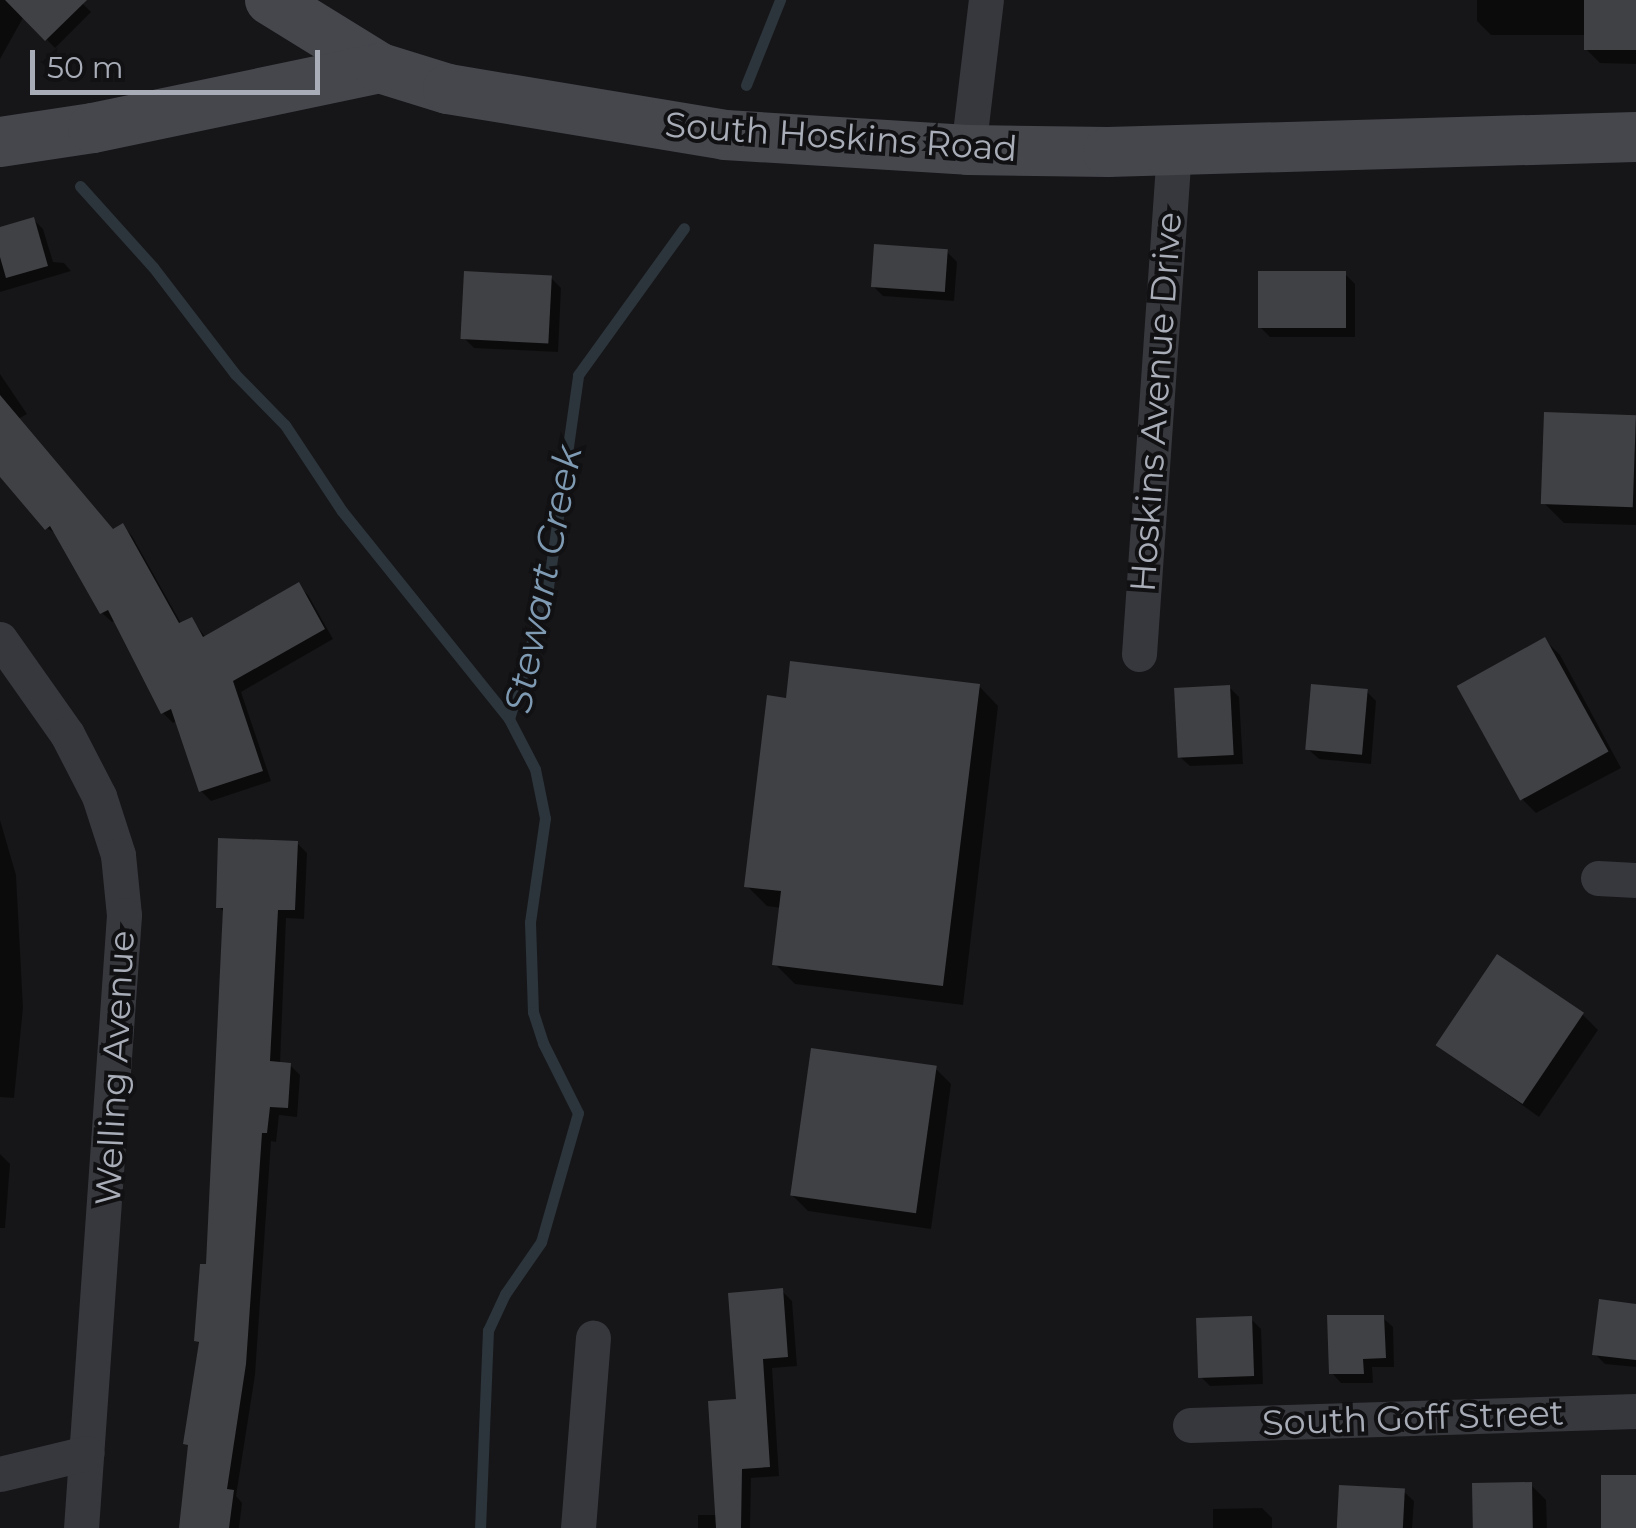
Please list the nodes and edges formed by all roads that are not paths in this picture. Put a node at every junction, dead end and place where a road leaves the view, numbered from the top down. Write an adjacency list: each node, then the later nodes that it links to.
1 (270, 0): 3 (street)
2 (986, 0): 6 (street)
3 (380, 68): 5 (street, South Hoskins Road); 6 (street, South Hoskins Road)
4 (1636, 138): 7 (street, South Hoskins Road)
5 (0, 142)
6 (968, 150): 7 (street, South Hoskins Road)
7 (1174, 150): 9 (street, Hoskins Avenue Drive)
8 (0, 638): 15 (street, Welling Avenue)
9 (1139, 654)
10 (1598, 878): 11 (street)
11 (1636, 880)
12 (593, 1338): 18 (street)
13 (1636, 1410): 14 (street, South Goff Street)
14 (1190, 1425)
15 (87, 1454): 16 (street); 17 (street, Welling Avenue)
16 (0, 1474)
17 (81, 1528)
18 (578, 1528)

